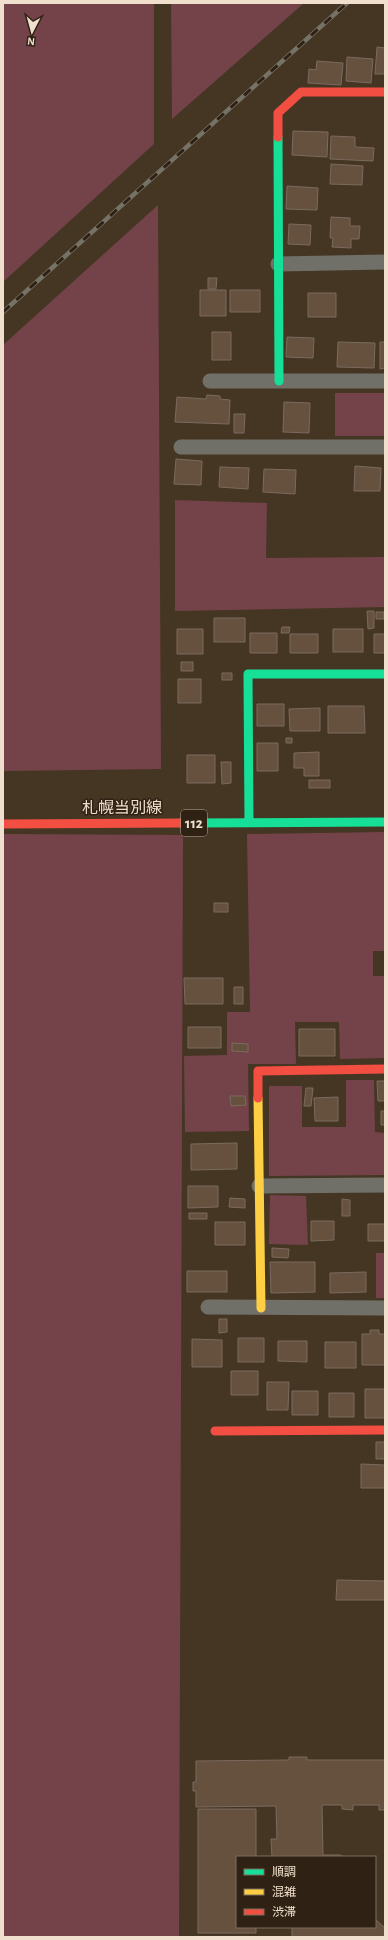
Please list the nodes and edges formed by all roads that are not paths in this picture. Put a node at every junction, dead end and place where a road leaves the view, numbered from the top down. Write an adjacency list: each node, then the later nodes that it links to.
1 (385, 92): 3 (street)
2 (385, 262): 3 (street)
3 (278, 264): 5 (street)
4 (210, 381): 5 (street)
5 (279, 381): 6 (street)
6 (385, 381)
7 (181, 447): 8 (street)
8 (385, 447)
9 (385, 674): 11 (street)
10 (385, 822): 11 (street, 札幌当別線 / 112)
11 (249, 823): 12 (street, 札幌当別線 / 112)
12 (3, 824)
13 (385, 1069): 15 (street)
14 (385, 1185): 15 (street)
15 (260, 1186): 17 (street)
16 (208, 1308): 17 (street)
17 (261, 1308): 18 (street)
18 (385, 1308)
19 (385, 1430): 20 (street)
20 (215, 1431)

